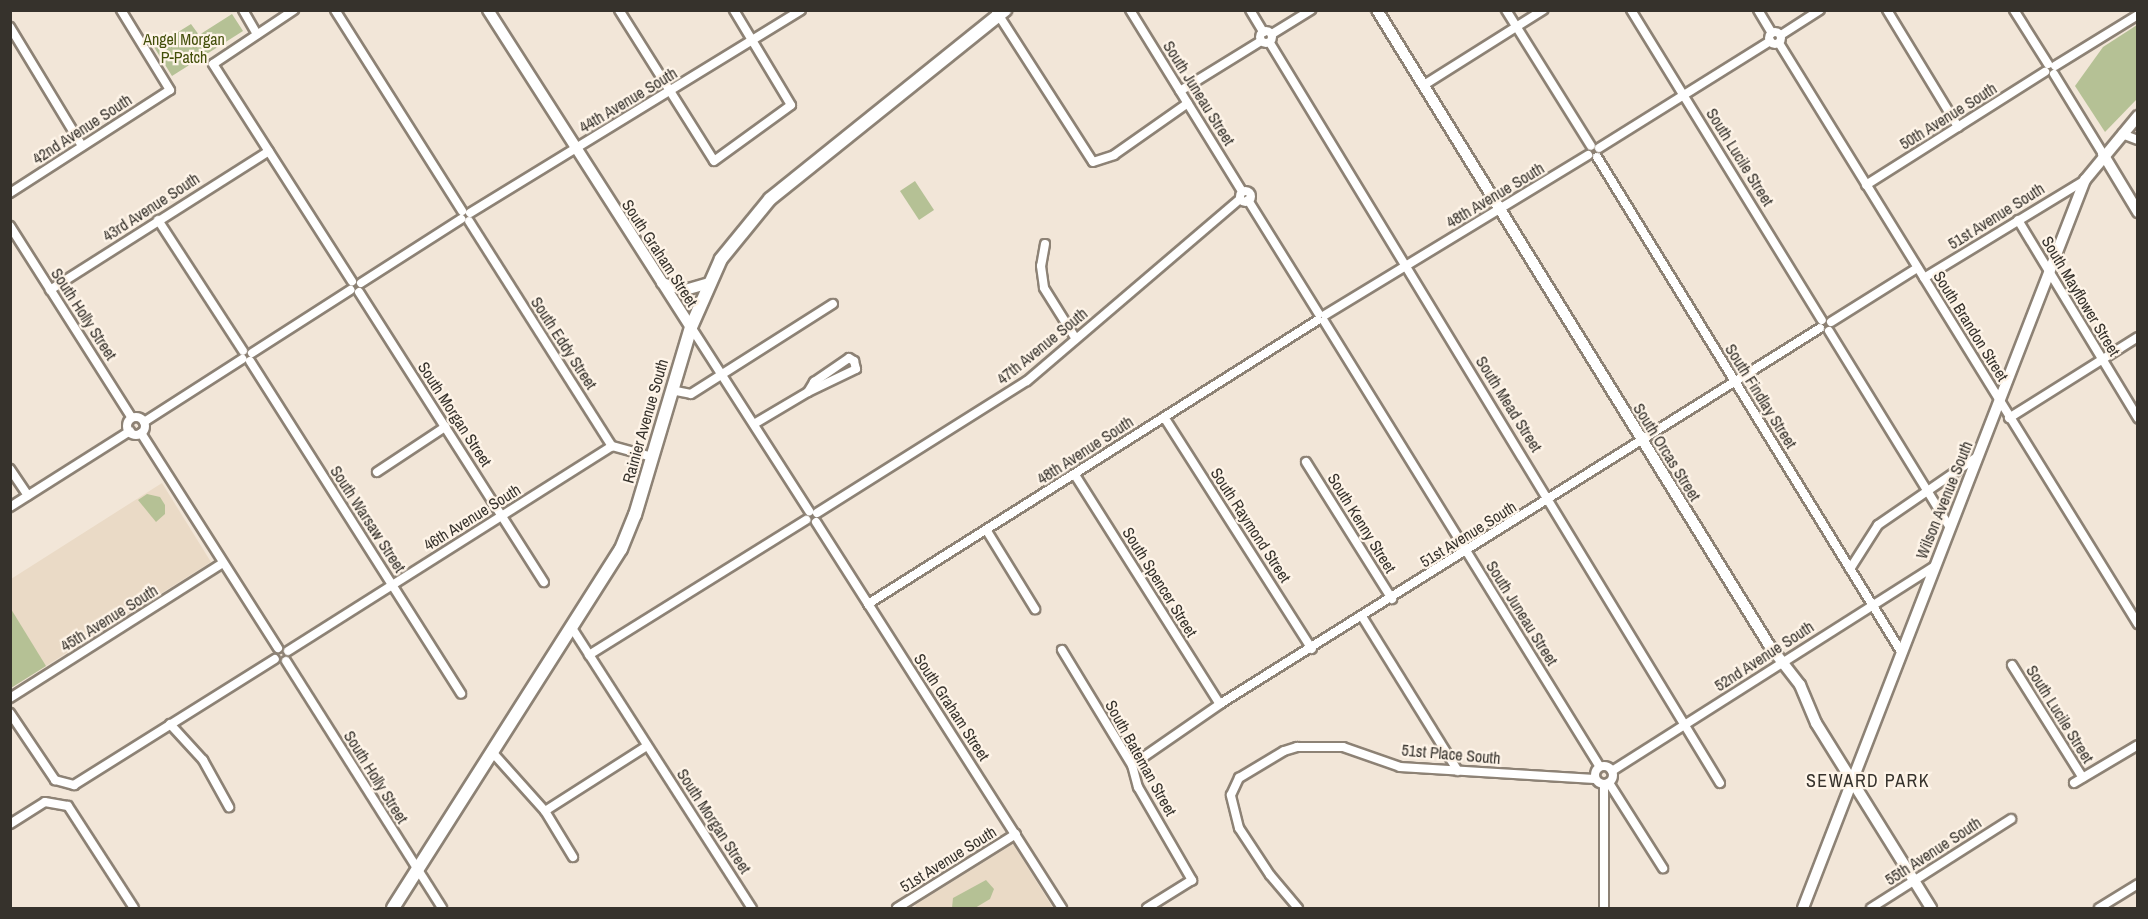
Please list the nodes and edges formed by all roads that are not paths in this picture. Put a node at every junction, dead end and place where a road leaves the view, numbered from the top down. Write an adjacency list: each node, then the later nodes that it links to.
1 (121, 10): 38 (street, 42nd Avenue South)
2 (243, 10): 24 (street)
3 (294, 10): 24 (street)
4 (335, 10): 49 (street, South Eddy Street)
5 (488, 10): 39 (street, South Graham Street)
6 (619, 10): 30 (street)
7 (734, 10): 27 (street)
8 (801, 10): 27 (street, 44th Avenue South)
9 (1130, 10): 31 (street, South Juneau Street)
10 (1250, 10): 25 (street, South Mead Street)
11 (1311, 10): 25 (street)
12 (1377, 10): 29 (street, South Orcas Street)
13 (1506, 10): 23 (street, South Findlay Street)
14 (1543, 10): 23 (street)
15 (1631, 10): 32 (street, South Lucile Street)
16 (1758, 10): 26 (street, South Brandon Street)
17 (1821, 10): 26 (street, 48th Avenue South)
18 (1887, 10): 35 (street)
19 (1000, 12): 33 (street); 59 (main road, Rainier Avenue South)
20 (2018, 12): 28 (street)
21 (2138, 15): 28 (street, 50th Avenue South)
22 (10, 27): 38 (street)
23 (1516, 27): 29 (street); 41 (street, South Findlay Street)
24 (257, 34): 40 (street, South Morgan Street)
25 (1266, 38): 31 (street); 54 (street, South Mead Street)
26 (1775, 38): 32 (street, 48th Avenue South); 44 (street, South Brandon Street)
27 (752, 39): 30 (street, 44th Avenue South); 30 (street)
28 (2051, 69): 35 (street, 50th Avenue South); 42 (street)
29 (1424, 85): 47 (street, South Orcas Street)
30 (670, 91): 39 (street, 44th Avenue South)
31 (1180, 91): 33 (street, South Juneau Street)
32 (1684, 95): 41 (street, 48th Avenue South); 64 (street, South Lucile Street)
33 (1188, 103): 46 (street, South Juneau Street)
34 (2138, 116): 36 (street, Wilson Avenue South)
35 (1958, 127): 44 (street, 50th Avenue South)
36 (2122, 134): 37 (street); 42 (street, Wilson Avenue South)
37 (2138, 140)
38 (82, 146): 45 (street, 42nd Avenue South)
39 (575, 149): 49 (street, 44th Avenue South); 58 (street, South Graham Street)
40 (269, 150): 50 (street, 43rd Avenue South); 60 (street, South Morgan Street)
41 (1594, 152): 47 (street, 48th Avenue South); 71 (street, South Findlay Street)
42 (2103, 154): 43 (street, Wilson Avenue South); 48 (street)
43 (2085, 180): 51 (street, 51st Avenue South); 56 (street, Wilson Avenue South)
44 (1866, 185): 55 (street, South Brandon Street)
45 (10, 192)
46 (1243, 197): 63 (street, South Juneau Street); 67 (street, 47th Avenue South)
47 (1501, 210): 54 (street, 48th Avenue South); 84 (street, South Orcas Street)
48 (2138, 212)
49 (465, 216): 60 (street, 44th Avenue South); 85 (street, South Eddy Street)
50 (158, 220): 61 (street, 43rd Avenue South); 68 (street, South Warsaw Street)
51 (2018, 220): 56 (street, South Mayflower Street); 57 (street, 51st Avenue South)
52 (10, 226): 61 (street, South Holly Street)
53 (1045, 244): 67 (street)
54 (1406, 265): 63 (street, 48th Avenue South); 94 (street, South Mead Street)
55 (1917, 268): 57 (street, South Brandon Street); 64 (street, 51st Avenue South)
56 (2050, 273): 69 (street, South Mayflower Street); 74 (street, Wilson Avenue South)
57 (1924, 278): 74 (street, South Brandon Street)
58 (662, 283): 59 (street); 65 (street, South Graham Street)
59 (709, 284): 65 (main road, Rainier Avenue South)
60 (356, 286): 68 (street, 44th Avenue South); 81 (street, South Morgan Street)
61 (50, 290): 76 (street, South Holly Street)
62 (833, 304): 70 (street)
63 (1321, 317): 75 (street, 48th Avenue South); 100 (street, South Juneau Street)
64 (1826, 325): 71 (street, 51st Avenue South); 92 (street, South Lucile Street)
65 (691, 327): 70 (street, South Graham Street); 72 (main road, Rainier Avenue South)
66 (2138, 337): 69 (street)
67 (1076, 339): 97 (street, 47th Avenue South)
68 (247, 356): 79 (street, 44th Avenue South); 105 (street, South Warsaw Street)
69 (2102, 360): 77 (street); 78 (street, South Mayflower Street)
70 (722, 375): 72 (street); 80 (street, South Graham Street)
71 (1735, 383): 84 (street, 51st Avenue South); 103 (street, South Findlay Street)
72 (671, 390): 86 (main road, Rainier Avenue South)
73 (808, 392): 73 (street); 80 (street)
74 (2000, 401): 77 (street, South Brandon Street); 87 (street, Wilson Avenue South)
75 (1164, 417): 91 (street, 48th Avenue South); 116 (street, South Raymond Street)
76 (132, 418): 79 (street); 82 (street)
77 (2009, 418): 111 (street, South Brandon Street)
78 (2138, 418)
79 (144, 422): 83 (street)
80 (754, 424): 97 (street, South Graham Street)
81 (445, 427): 90 (street); 96 (street, South Morgan Street)
82 (130, 431): 83 (street); 93 (street)
83 (141, 433): 101 (street)
84 (1643, 441): 94 (street, 51st Avenue South); 123 (street, South Orcas Street)
85 (612, 446): 86 (street); 96 (street, 46th Avenue South)
86 (652, 457): 114 (main road, Rainier Avenue South)
87 (1977, 457): 92 (street); 98 (street, Wilson Avenue South)
88 (1306, 462): 106 (street, South Kenny Street)
89 (10, 469): 93 (street)
90 (376, 472)
91 (1075, 475): 99 (street, 48th Avenue South); 127 (street, South Spencer Street)
92 (1926, 490): 98 (street, South Lucile Street); 103 (street)
93 (28, 496): 95 (street)
94 (1550, 500): 100 (street, 51st Avenue South); 130 (street, South Mead Street)
95 (10, 507)
96 (502, 516): 104 (street, South Morgan Street); 105 (street, 46th Avenue South)
97 (812, 516): 107 (street, South Graham Street); 120 (street, 47th Avenue South)
98 (1950, 528): 102 (street, Wilson Avenue South)
99 (987, 531): 107 (street, 48th Avenue South); 110 (street)
100 (1467, 552): 106 (street, 51st Avenue South); 135 (street, South Juneau Street)
101 (223, 563): 115 (street); 126 (street, 45th Avenue South)
102 (1934, 567): 108 (street, 52nd Avenue South); 118 (street, Wilson Avenue South)
103 (1850, 569): 108 (street, South Findlay Street)
104 (544, 582)
105 (393, 585): 119 (street, 46th Avenue South); 125 (street, South Warsaw Street)
106 (1392, 599): 112 (street, 51st Avenue South)
107 (868, 604): 148 (street, South Graham Street)
108 (1873, 606): 118 (street, South Findlay Street); 123 (street, 52nd Avenue South)
109 (2138, 606): 111 (street)
110 (1035, 609)
111 (2129, 611): 113 (street, South Brandon Street)
112 (1363, 618): 116 (street, 51st Avenue South); 136 (street)
113 (2138, 624)
114 (572, 628): 120 (street, South Morgan Street); 133 (main road, Rainier Avenue South)
115 (278, 648): 119 (street); 121 (street)
116 (1312, 649): 127 (street, 51st Avenue South)
117 (1062, 650): 134 (street, South Bateman Street)
118 (1900, 650): 140 (street, Wilson Avenue South)
119 (288, 651): 122 (street)
120 (589, 656): 132 (street, South Morgan Street)
121 (275, 659): 122 (street); 129 (street)
122 (285, 661): 151 (street, South Holly Street)
123 (1781, 662): 130 (street, 52nd Avenue South); 140 (street, South Orcas Street)
124 (2012, 665): 138 (street, South Lucile Street)
125 (461, 694)
126 (10, 698)
127 (1220, 705): 134 (street, 51st Avenue South)
128 (10, 713): 129 (street)
129 (170, 724): 144 (street)
130 (1685, 724): 137 (street, 52nd Avenue South); 141 (street, South Mead Street)
131 (2138, 745): 138 (street)
132 (647, 746): 145 (street); 158 (street, South Morgan Street)
133 (493, 753): 145 (street); 151 (main road, Rainier Avenue South)
134 (1132, 765): 154 (street, South Bateman Street)
135 (1600, 767): 137 (street); 139 (street)
136 (1458, 771): 139 (street, 51st Place South); 161 (street, 51st Place South)
137 (1612, 771): 143 (street)
138 (2083, 778): 142 (street)
139 (1595, 779): 143 (street)
140 (1852, 780): 152 (street, South Orcas Street); 163 (street, Wilson Avenue South)
141 (1720, 783)
142 (2074, 783)
143 (1606, 784): 150 (street); 162 (street)
144 (229, 807)
145 (545, 811): 149 (street)
146 (2011, 819): 152 (street, 55th Avenue South)
147 (10, 824): 155 (street)
148 (1016, 834): 159 (street, 51st Avenue South); 160 (street, South Graham Street)
149 (573, 857)
150 (1663, 868)
151 (417, 871): 156 (main road, Rainier Avenue South); 157 (street, South Holly Street)
152 (1913, 880): 164 (street, 55th Avenue South); 165 (street, South Orcas Street)
153 (2138, 884): 166 (street)
154 (1148, 908)
155 (135, 909)
156 (393, 909)
157 (442, 909)
158 (752, 909)
159 (897, 909)
160 (1062, 909)
161 (1298, 909)
162 (1604, 909)
163 (1803, 909)
164 (1871, 909)
165 (1930, 909)
166 (2099, 909)

